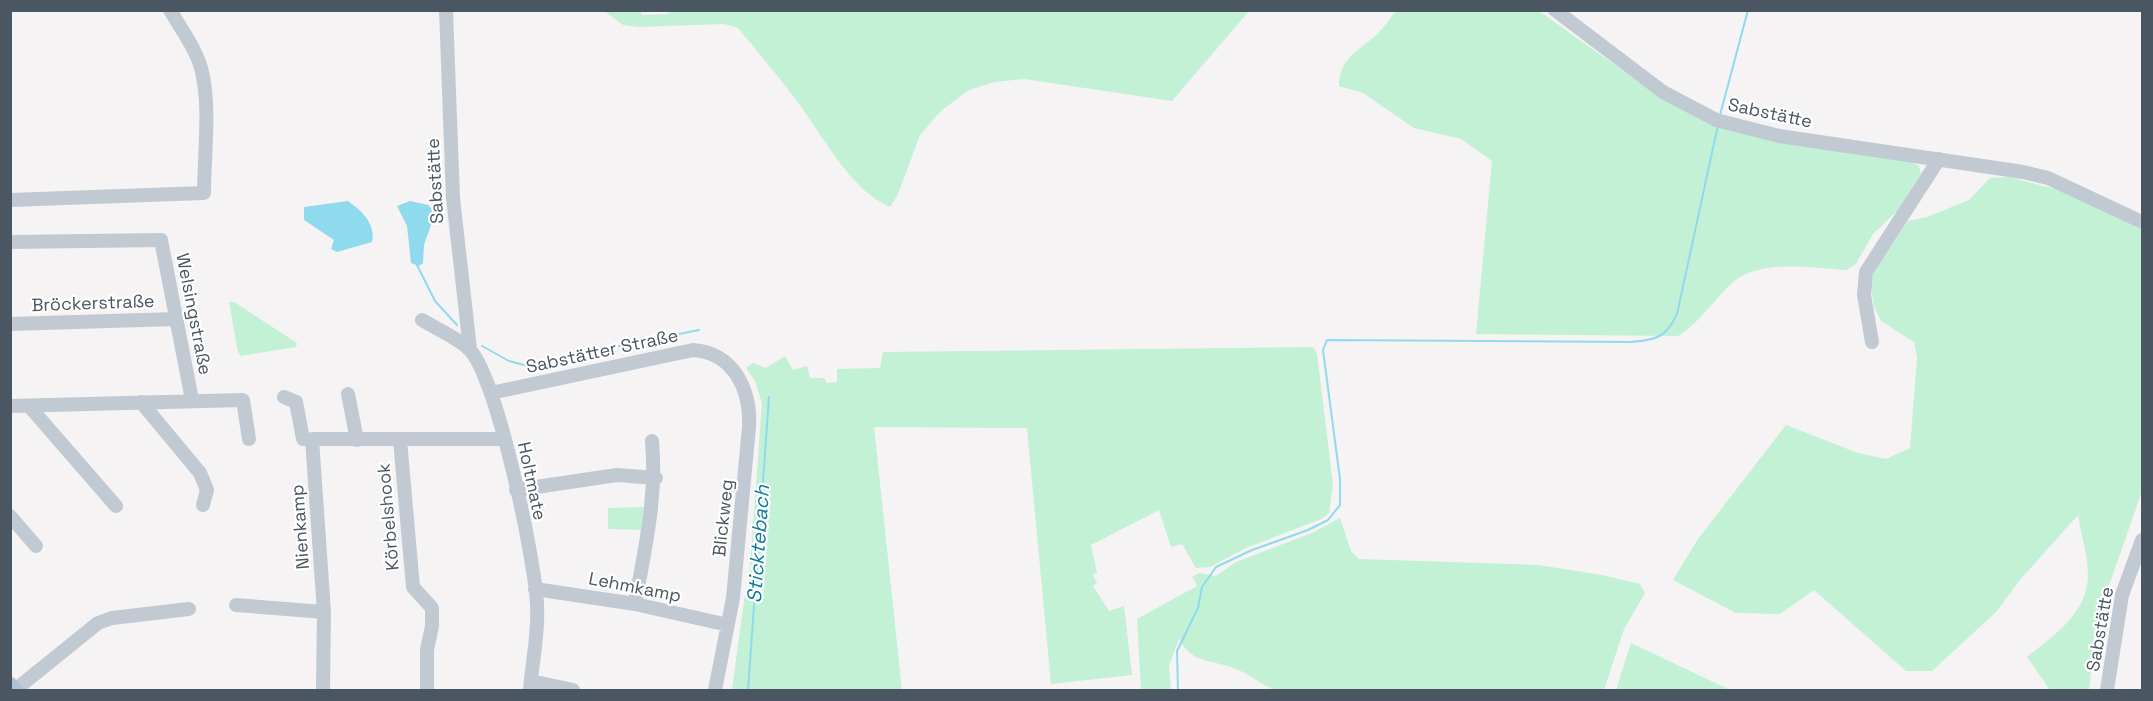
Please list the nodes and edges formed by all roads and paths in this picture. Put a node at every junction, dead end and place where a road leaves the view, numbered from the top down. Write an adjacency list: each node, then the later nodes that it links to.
1 (170, 10): 5 (street)
2 (446, 10): 12 (street, Sabstätte)
3 (1555, 10): 4 (street, Sabstätte)
4 (1939, 159): 6 (street, Sabstätte); 11 (street)
5 (10, 200)
6 (2142, 222)
7 (10, 242): 8 (street, Welsingstraße)
8 (176, 319): 10 (street, Bröckerstraße); 17 (street, Welsingstraße)
9 (422, 320): 12 (street)
10 (10, 324)
11 (1872, 342)
12 (470, 350): 14 (street, Holtmate)
13 (718, 358): 14 (street, Sabstätter Straße); 39 (street, Blickweg)
14 (491, 393): 23 (street, Holtmate)
15 (348, 394): 24 (street)
16 (284, 396): 22 (street, Nienkamp)
17 (192, 400): 18 (street); 21 (street)
18 (141, 402): 20 (street); 29 (street)
19 (10, 406): 20 (street)
20 (29, 406): 30 (street)
21 (249, 439)
22 (304, 439): 24 (street); 38 (street, Nienkamp)
23 (505, 439): 25 (street); 28 (street, Holtmate)
24 (357, 440): 25 (street)
25 (400, 440): 44 (street, Körbelshook)
26 (652, 441): 27 (street)
27 (656, 478): 28 (street); 35 (street)
28 (516, 490): 34 (street, Holtmate)
29 (203, 505)
30 (116, 506)
31 (10, 516): 33 (street)
32 (2142, 540): 47 (street, Sabstätte)
33 (36, 546)
34 (535, 589): 35 (street, Lehmkamp); 41 (street, Holtmate)
35 (635, 604): 39 (street, Lehmkamp)
36 (236, 605): 38 (street)
37 (189, 609): 42 (street)
38 (324, 612): 43 (street, Nienkamp)
39 (728, 625): 46 (street, Blickweg)
40 (10, 685): 42 (main road)
41 (530, 686): 45 (street, Holtmate)
42 (15, 690)
43 (322, 690)
44 (427, 690)
45 (573, 690)
46 (715, 690)
47 (2108, 690)

